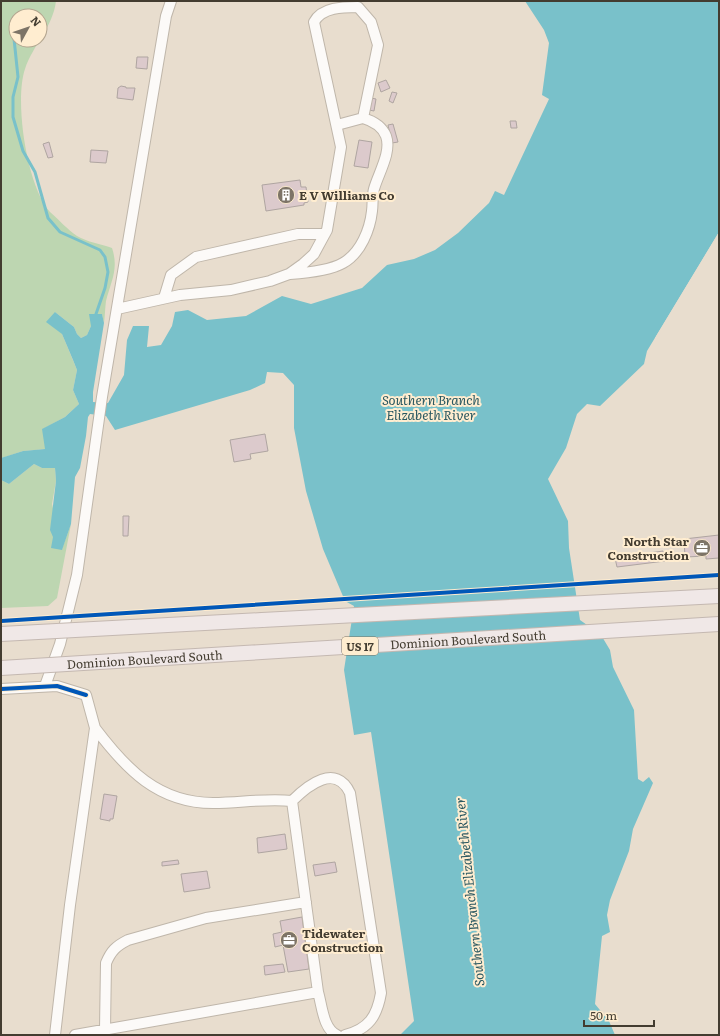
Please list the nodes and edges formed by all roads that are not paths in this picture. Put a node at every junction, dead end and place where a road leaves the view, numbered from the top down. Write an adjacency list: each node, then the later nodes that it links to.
1 (171, 1): 7 (street)
2 (363, 118): 3 (street); 3 (street); 5 (street)
3 (337, 125): 4 (street)
4 (325, 234): 5 (street); 6 (street)
5 (289, 274): 6 (street)
6 (164, 298): 7 (street)
7 (117, 309): 12 (street)
8 (719, 596): 10 (highway, bridge)
9 (719, 624): 11 (highway, Dominion Boulevard South / US 17, bridge)
10 (1, 634)
11 (1, 668)
12 (45, 686): 13 (street); 14 (street)
13 (1, 689)
14 (95, 728): 15 (street); 19 (street)
15 (292, 801): 16 (street); 22 (street)
16 (306, 902): 17 (street); 18 (street)
17 (318, 992): 18 (street); 21 (street)
18 (105, 1029): 20 (street)
19 (55, 1035)
20 (75, 1035)
21 (337, 1035)
22 (345, 1035)

